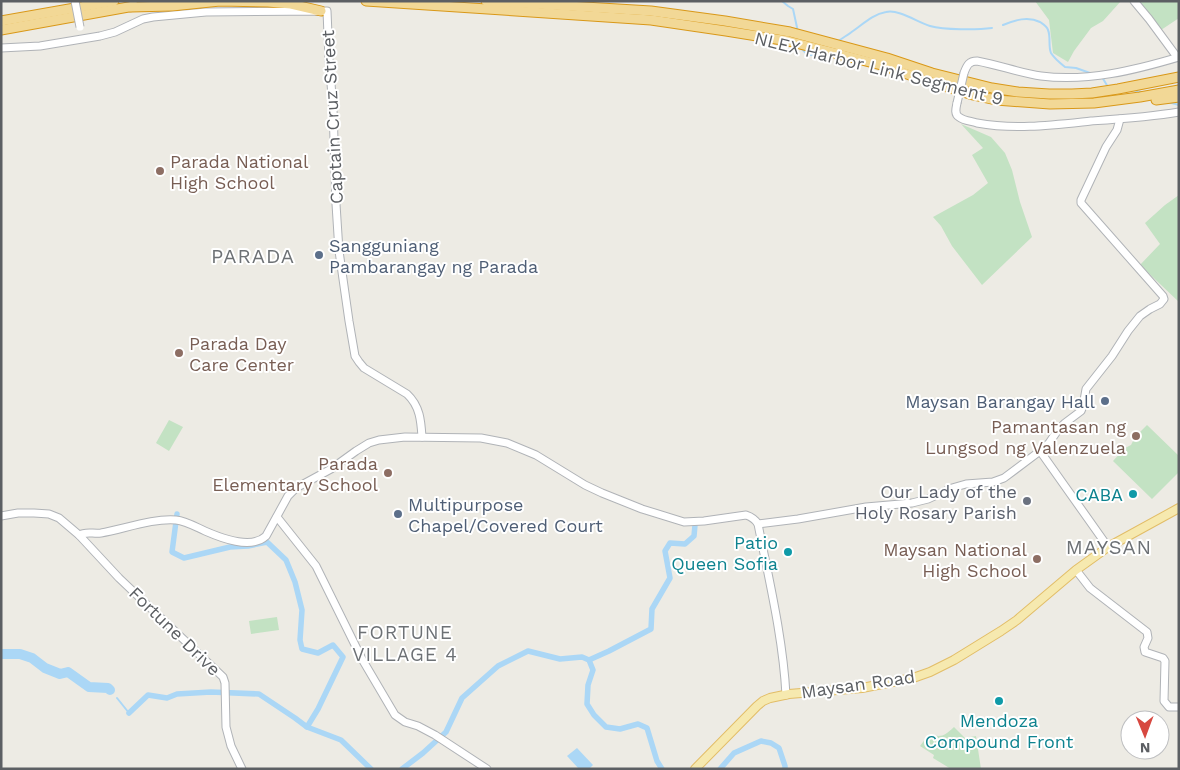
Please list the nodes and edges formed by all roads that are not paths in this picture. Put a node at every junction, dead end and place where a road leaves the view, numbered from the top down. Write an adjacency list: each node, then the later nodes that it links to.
1 (75, 1): 11 (street, bridge)
2 (114, 1): 9 (highway)
3 (172, 1): 7 (highway)
4 (366, 1): 17 (highway, NLEX Harbor Link Segment 9)
5 (486, 1): 14 (highway, NLEX Harbor Link Segment 9)
6 (1134, 1): 13 (street)
7 (131, 6): 8 (highway); 10 (highway)
8 (321, 11): 11 (street, Captain Cruz Street); 20 (street, Captain Cruz Street)
9 (1, 21)
10 (1, 30)
11 (82, 39): 12 (street, Captain Cruz Street)
12 (1, 48)
13 (1178, 57): 19 (street, bridge)
14 (1179, 77)
15 (1179, 90): 17 (highway)
16 (1179, 97): 17 (highway)
17 (1094, 103)
18 (1179, 112): 19 (street)
19 (1120, 119): 21 (street)
20 (422, 437): 24 (street); 25 (street)
21 (1040, 451): 25 (street); 27 (street)
22 (1179, 508): 27 (main road, Maysan Road)
23 (1, 516): 26 (street, Fortune Drive)
24 (277, 517): 26 (street); 32 (street)
25 (758, 524): 29 (street)
26 (78, 535): 31 (street, Fortune Drive)
27 (1108, 547): 28 (main road, Maysan Road)
28 (1076, 570): 29 (main road, Maysan Road); 30 (street)
29 (786, 694): 33 (main road, Maysan Road)
30 (1179, 707)
31 (242, 769)
32 (487, 769)
33 (695, 769)

